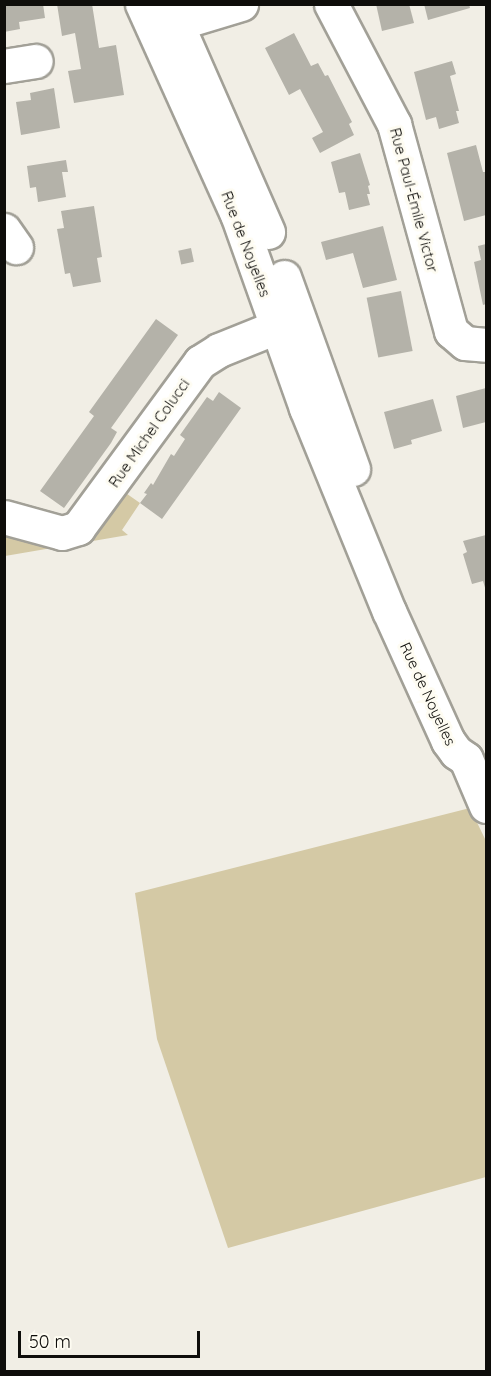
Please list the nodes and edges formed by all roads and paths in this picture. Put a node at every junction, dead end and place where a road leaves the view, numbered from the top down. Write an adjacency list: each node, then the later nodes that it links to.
1 (241, 4): 3 (street)
2 (331, 4): 5 (street, Rue Paul-Émile Victor)
3 (160, 16): 4 (street, Rue de Noyelles)
4 (288, 322): 6 (street, Rue Michel Colucci); 7 (street, Rue de Noyelles)
5 (486, 345)
6 (4, 517)
7 (476, 757): 8 (street, Rue de Noyelles)
8 (486, 806)

